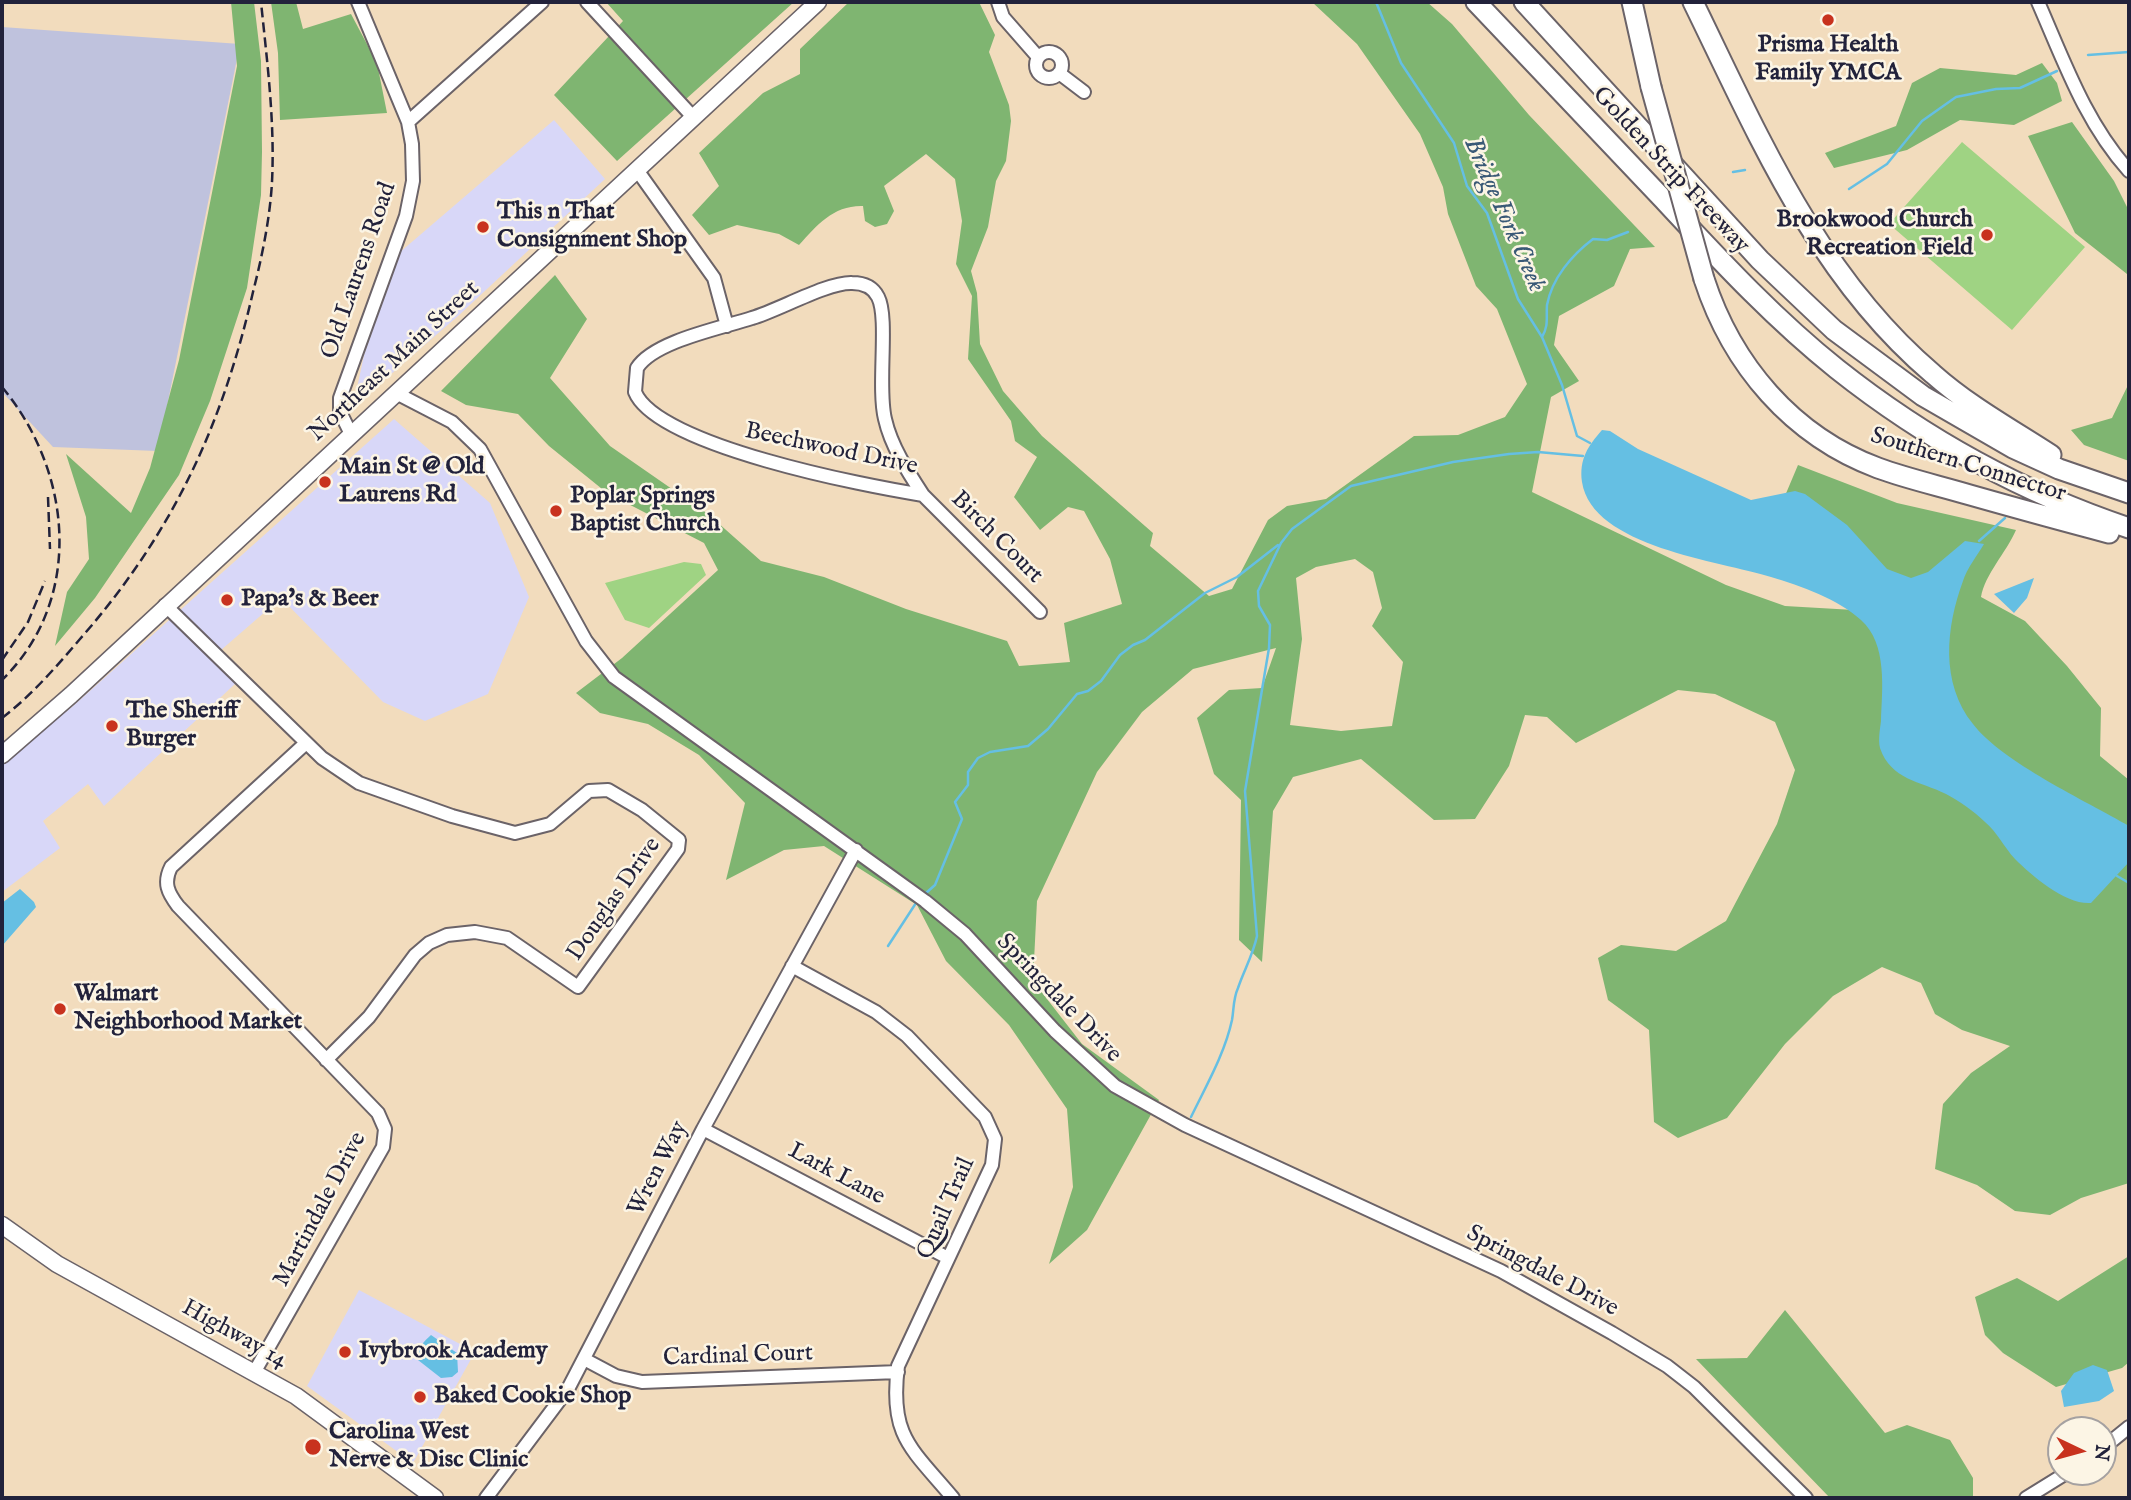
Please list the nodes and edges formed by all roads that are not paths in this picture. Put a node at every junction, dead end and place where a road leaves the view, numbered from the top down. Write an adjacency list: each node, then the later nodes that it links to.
1 (358, 2): 13 (street, Old Laurens Road)
2 (542, 2): 13 (street)
3 (587, 2): 12 (street)
4 (818, 2): 12 (main road, Northeast Main Street)
5 (998, 2): 11 (street)
6 (1476, 2): 22 (highway, Golden Strip Freeway)
7 (1524, 2): 19 (highway, Golden Strip Freeway)
8 (1632, 2): 23 (highway, Southern Connector, bridge)
9 (1693, 2): 19 (highway, Southern Connector)
10 (2038, 2): 15 (street)
11 (1084, 92)
12 (693, 117): 14 (main road, Northeast Main Street)
13 (408, 122): 18 (street, Old Laurens Road)
14 (637, 170): 16 (street); 17 (main road, Northeast Main Street)
15 (2129, 171)
16 (727, 326): 21 (street, Beechwood Drive); 21 (street, Beechwood Drive)
17 (396, 393): 18 (main road, Northeast Main Street); 28 (street, Springdale Drive)
18 (351, 434): 24 (main road, Northeast Main Street)
19 (2082, 475): 20 (highway, Golden Strip Freeway)
20 (2129, 494)
21 (923, 495): 25 (street, Birch Court)
22 (2129, 528)
23 (2129, 539)
24 (165, 605): 26 (street, Douglas Drive); 27 (main road, Northeast Main Street)
25 (1040, 612)
26 (306, 743): 30 (street, Martindale Drive); 30 (street, Douglas Drive)
27 (2, 755)
28 (856, 850): 29 (street, Wren Way); 41 (street, Springdale Drive)
29 (792, 966): 31 (street, Wren Way); 33 (street, Quail Trail)
30 (326, 1060): 35 (street, Martindale Drive)
31 (703, 1129): 33 (street, Lark Lane); 34 (street, Wren Way)
32 (2, 1225): 35 (main road, Highway 14)
33 (948, 1258): 36 (street, Quail Trail)
34 (584, 1359): 36 (street, Cardinal Court); 39 (street, Wren Way)
35 (255, 1371): 38 (main road, Highway 14)
36 (898, 1372): 40 (street, Quail Trail)
37 (2047, 1485): 42 (street)
38 (435, 1498)
39 (486, 1498)
40 (953, 1498)
41 (1805, 1498)
42 (2026, 1498)

